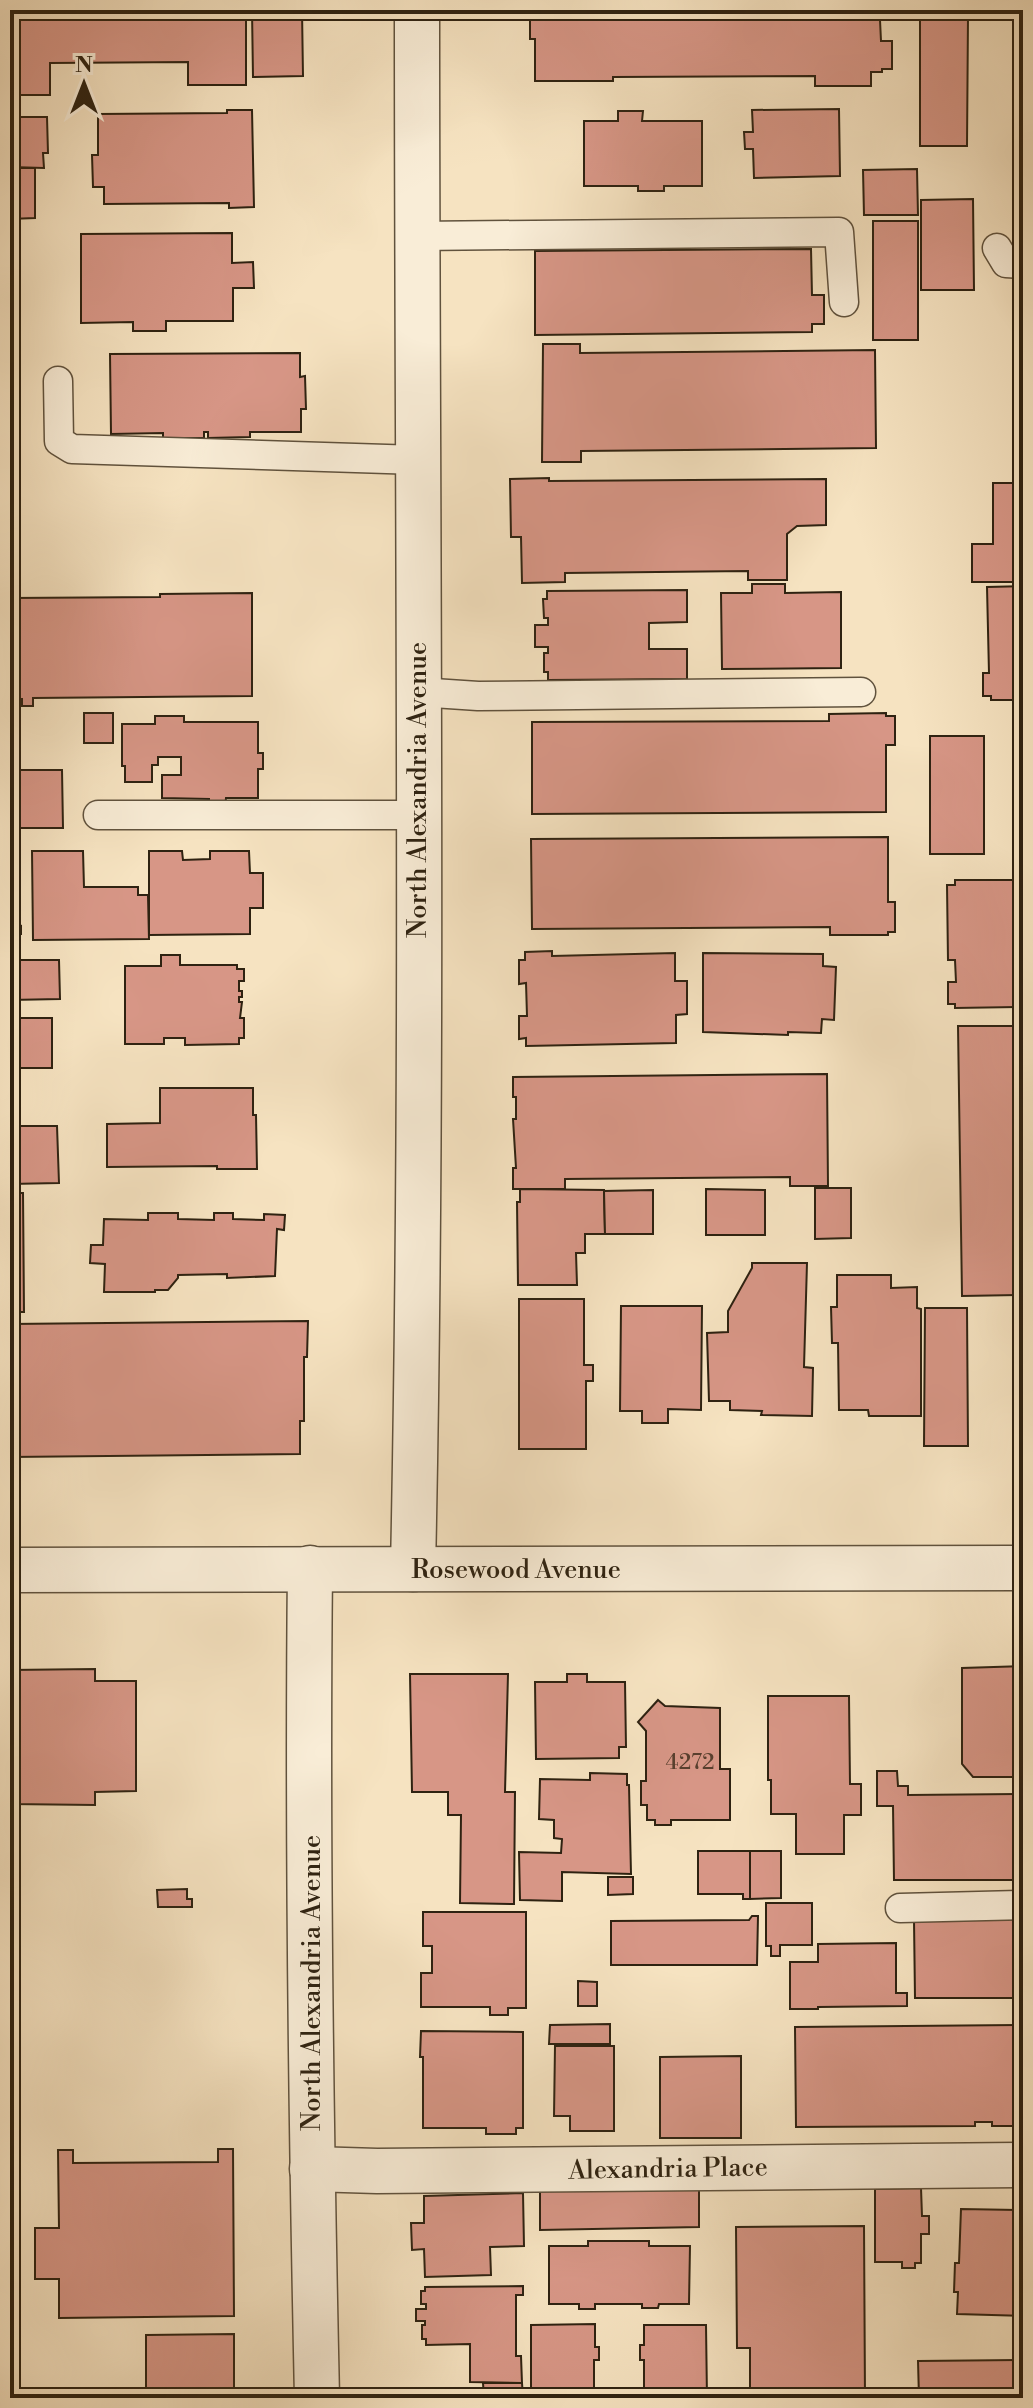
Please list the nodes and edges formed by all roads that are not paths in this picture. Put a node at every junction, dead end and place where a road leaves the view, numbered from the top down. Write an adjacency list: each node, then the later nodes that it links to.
1 (417, 10): 2 (street, North Alexandria Avenue)
2 (417, 236): 5 (lane); 7 (street, North Alexandria Avenue)
3 (997, 248): 4 (lane)
4 (1023, 264)
5 (844, 302)
6 (58, 381): 7 (lane)
7 (418, 460): 8 (street, North Alexandria Avenue)
8 (418, 692): 9 (lane); 11 (street, North Alexandria Avenue)
9 (861, 692)
10 (98, 815): 11 (lane)
11 (418, 815): 14 (street, North Alexandria Avenue)
12 (310, 1568): 14 (street, Rosewood Avenue); 15 (street, Rosewood Avenue); 19 (street, North Alexandria Avenue)
13 (1023, 1568): 14 (street, Rosewood Avenue)
14 (413, 1569)
15 (10, 1570)
16 (1023, 1905): 17 (lane)
17 (900, 1908)
18 (1023, 2165): 19 (street, Alexandria Place)
19 (312, 2169): 20 (street, North Alexandria Avenue)
20 (317, 2398)

